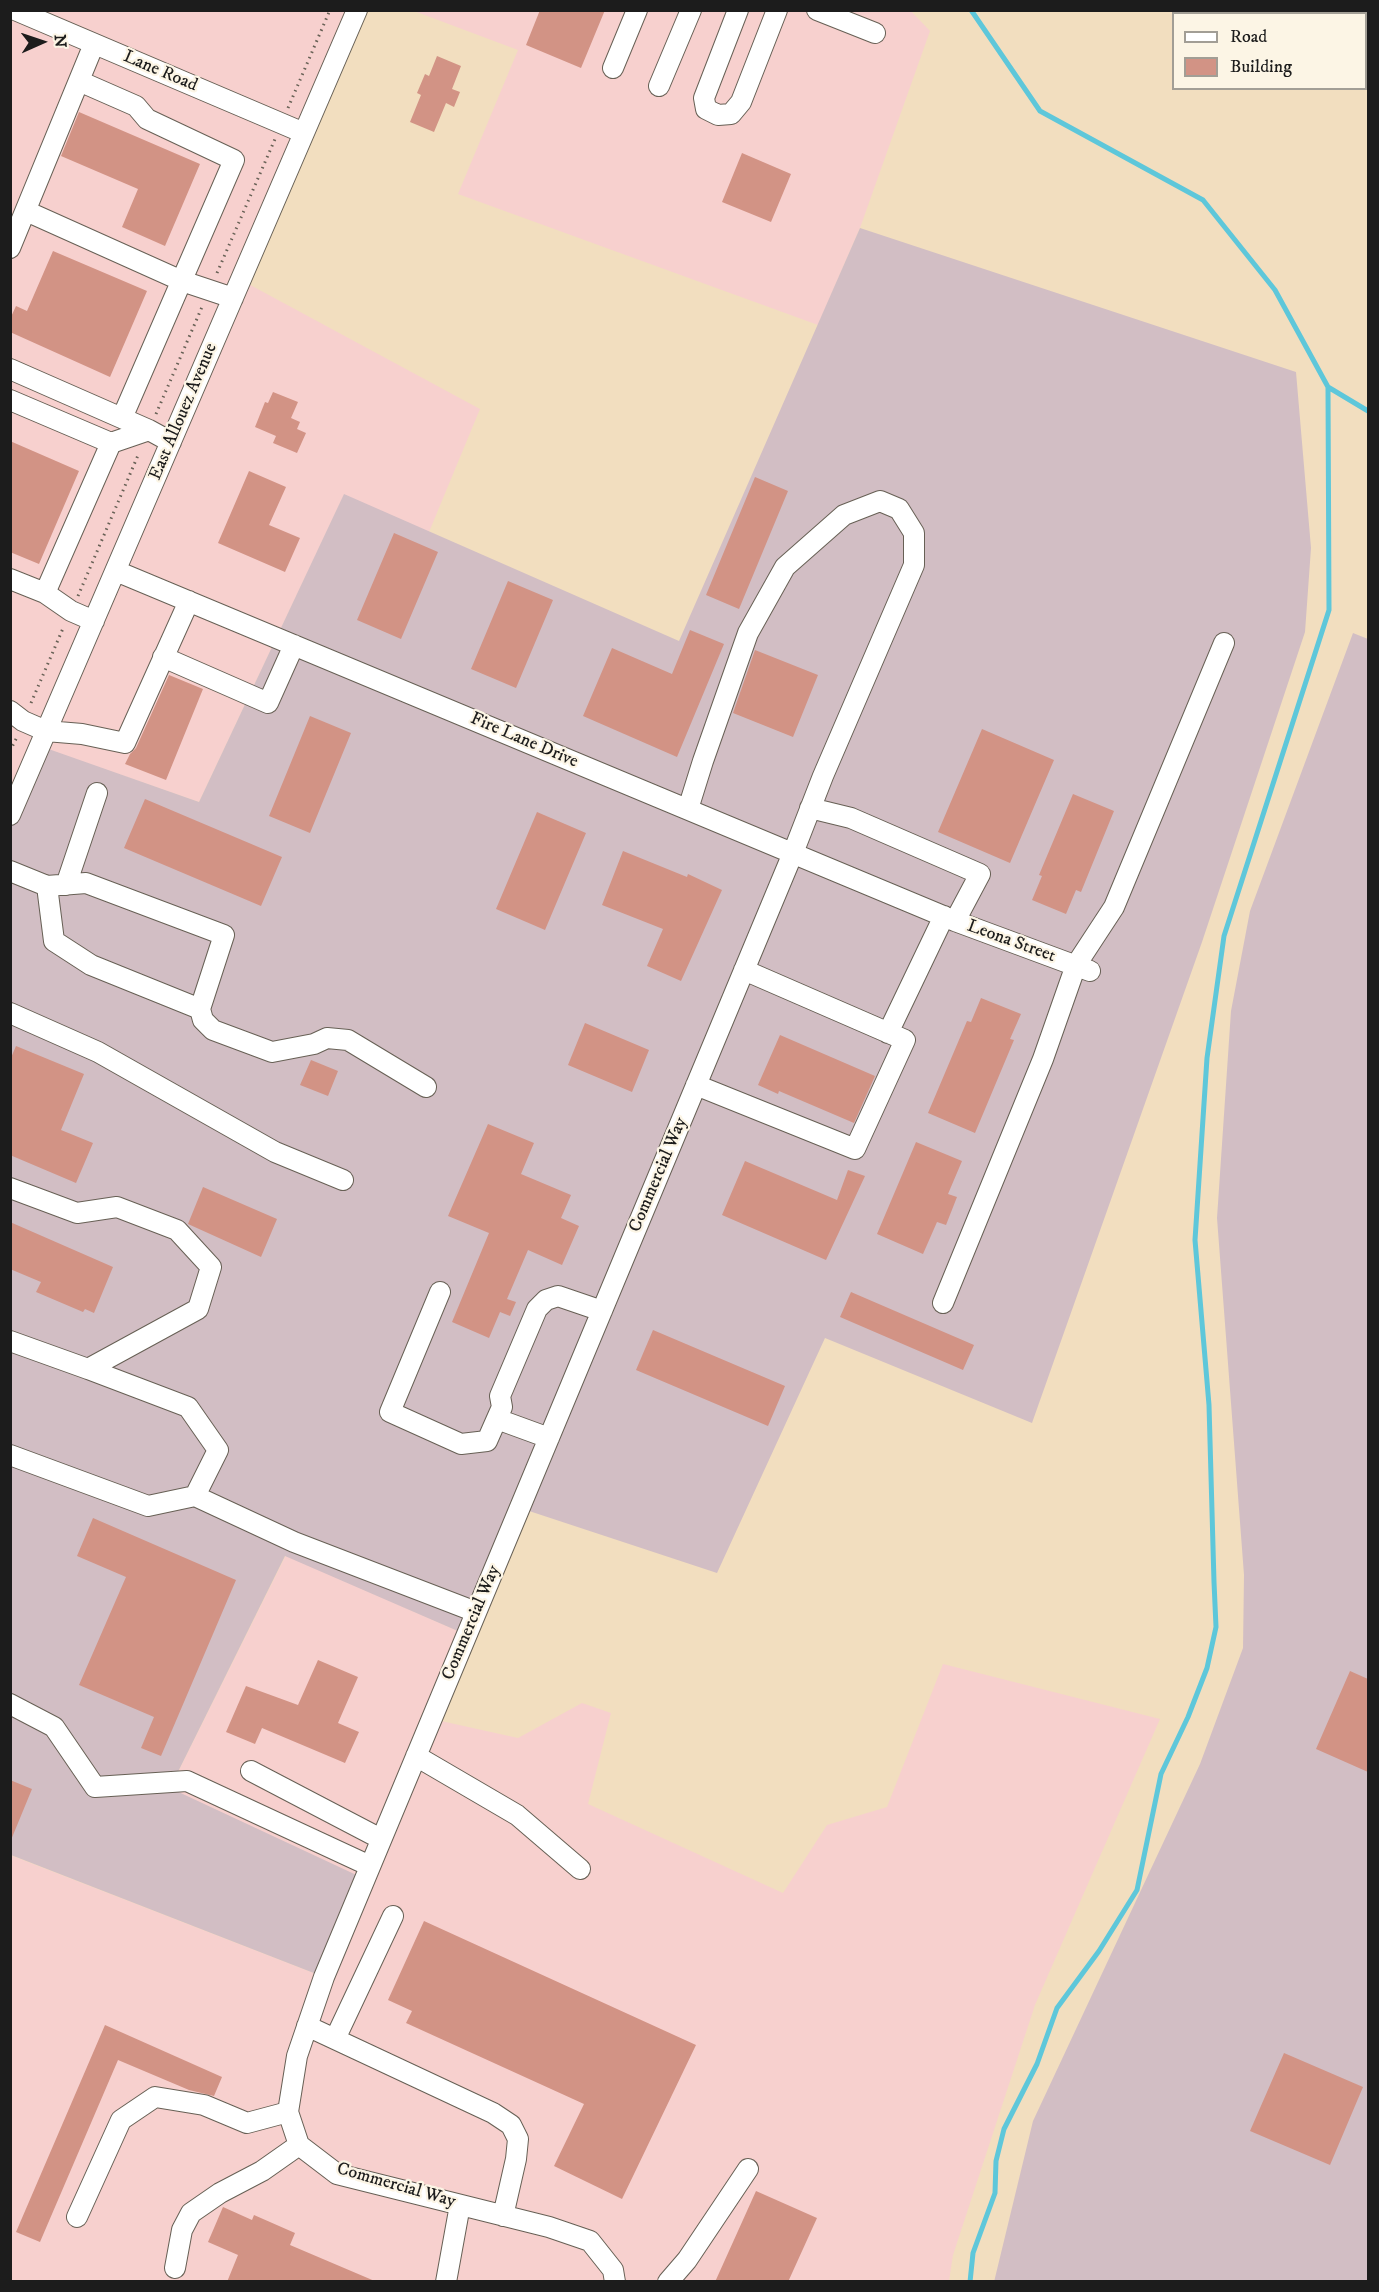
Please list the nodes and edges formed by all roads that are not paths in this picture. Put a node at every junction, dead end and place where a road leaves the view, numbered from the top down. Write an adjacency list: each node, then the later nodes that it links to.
1 (15, 10): 9 (street, Lane Road)
2 (357, 10): 13 (street, East Allouez Avenue)
3 (637, 10): 10 (street)
4 (691, 10): 12 (street)
5 (738, 10): 6 (street)
6 (777, 10)
7 (817, 10): 8 (street)
8 (874, 33)
9 (94, 44): 11 (street); 13 (street, Lane Road)
10 (613, 68)
11 (79, 81): 14 (street); 16 (street)
12 (659, 86)
13 (304, 133): 17 (street, East Allouez Avenue)
14 (26, 211): 15 (street); 16 (street)
15 (10, 248)
16 (182, 281): 17 (street); 20 (street)
17 (233, 298): 22 (street, East Allouez Avenue)
18 (10, 369): 20 (street)
19 (10, 400): 23 (street)
20 (122, 418): 21 (street)
21 (149, 430): 22 (street); 23 (street)
22 (171, 442): 24 (street, East Allouez Avenue)
23 (111, 443): 26 (street)
24 (116, 571): 27 (street, Fire Lane Drive); 28 (street, East Allouez Avenue)
25 (10, 579): 26 (street)
26 (45, 593): 28 (street)
27 (189, 601): 30 (street, Fire Lane Drive); 31 (street)
28 (94, 621): 33 (street, East Allouez Avenue)
29 (1224, 644): 42 (street)
30 (294, 645): 31 (street); 36 (street, Fire Lane Drive)
31 (163, 657): 33 (street)
32 (17, 716): 33 (street)
33 (46, 731): 37 (street, East Allouez Avenue)
34 (97, 793): 40 (street)
35 (810, 808): 36 (street, Commercial Way); 38 (street, Commercial Way); 41 (street)
36 (688, 809): 38 (street, Fire Lane Drive)
37 (10, 814)
38 (793, 853): 41 (street, Fire Lane Drive); 43 (street, Commercial Way)
39 (10, 871): 40 (street)
40 (57, 885): 44 (street); 44 (street)
41 (944, 916): 42 (street, Leona Street); 46 (street)
42 (1083, 968): 52 (street)
43 (744, 970): 46 (street); 47 (street, Commercial Way)
44 (200, 1009): 48 (street)
45 (10, 1013): 49 (street)
46 (888, 1032): 47 (street)
47 (696, 1085): 53 (street, Commercial Way)
48 (426, 1087)
49 (343, 1180)
50 (10, 1188): 55 (street)
51 (440, 1292): 56 (street)
52 (943, 1303)
53 (602, 1311): 56 (street); 57 (street, Commercial Way)
54 (10, 1341): 55 (street)
55 (88, 1369): 59 (street)
56 (497, 1419): 57 (street)
57 (549, 1438): 60 (street, Commercial Way)
58 (10, 1455): 59 (street)
59 (195, 1496): 60 (street)
60 (476, 1612): 62 (street, Commercial Way)
61 (10, 1704): 65 (street)
62 (416, 1756): 64 (street, Commercial Way); 66 (street)
63 (251, 1771): 64 (street)
64 (381, 1839): 65 (street, Commercial Way)
65 (370, 1866): 68 (street, Commercial Way)
66 (580, 1869)
67 (393, 1916): 69 (street)
68 (307, 2026): 69 (street); 70 (street, Commercial Way)
69 (335, 2039): 74 (street)
70 (288, 2112): 71 (street, Commercial Way); 75 (street)
71 (298, 2145): 73 (street, Commercial Way); 76 (street)
72 (748, 2169): 77 (street)
73 (460, 2205): 74 (street, Commercial Way); 78 (street)
74 (503, 2216): 79 (street, Commercial Way)
75 (77, 2217)
76 (175, 2268)
77 (670, 2281)
78 (446, 2282)
79 (615, 2282)

